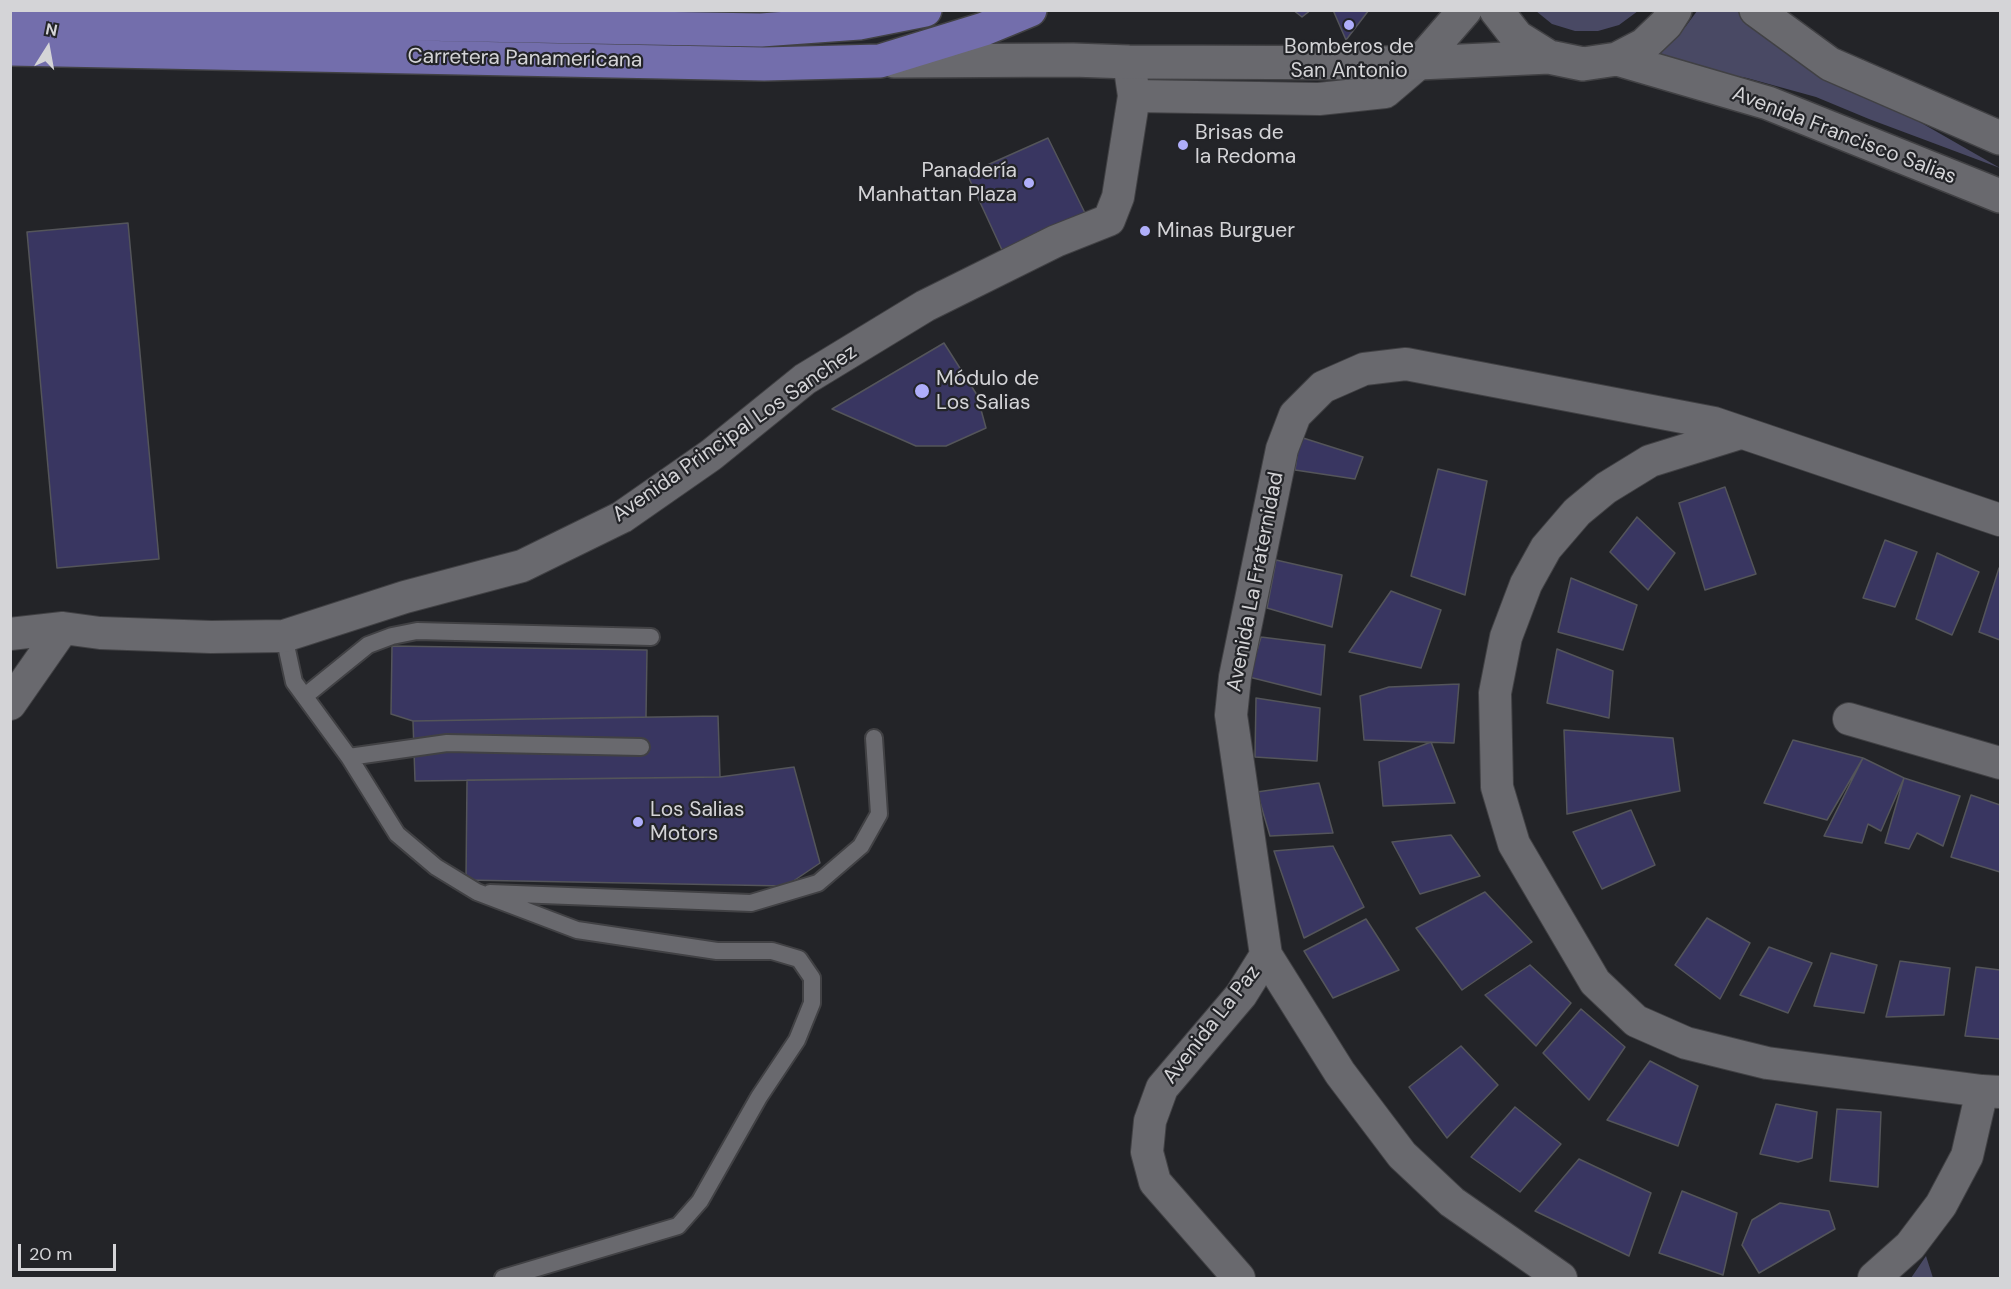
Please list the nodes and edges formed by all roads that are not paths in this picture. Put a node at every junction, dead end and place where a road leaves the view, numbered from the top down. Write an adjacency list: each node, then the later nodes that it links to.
1 (926, 10): 7 (main road, Carretera Panamericana)
2 (1030, 10): 11 (main road, Carretera Panamericana)
3 (1465, 10): 13 (street)
4 (1496, 10): 9 (street)
5 (1675, 10): 10 (street)
6 (1755, 10): 15 (street)
7 (10, 16)
8 (14, 51): 11 (main road, Carretera Panamericana)
9 (1549, 57): 10 (street); 13 (street)
10 (1617, 59): 16 (street, Avenida Francisco Salias)
11 (880, 61): 12 (street)
12 (1129, 62): 13 (street); 14 (street, Avenida Principal Los Sanchez)
13 (1419, 63): 14 (street)
14 (1134, 96): 21 (street, Avenida Principal Los Sanchez)
15 (2001, 138)
16 (2001, 196)
17 (1740, 433): 18 (street, Avenida La Fraternidad); 31 (street, Avenida La Fraternidad); 32 (street)
18 (2001, 520)
19 (63, 628): 20 (street, Avenida Principal Los Sanchez); 21 (street, Avenida Principal Los Sanchez); 24 (street)
20 (10, 634)
21 (284, 636): 23 (lane)
22 (651, 637): 23 (lane)
23 (305, 696): 28 (lane)
24 (10, 704)
25 (1849, 718): 29 (street)
26 (874, 738): 30 (lane)
27 (641, 747): 28 (lane)
28 (349, 757): 30 (lane)
29 (2001, 764)
30 (477, 892): 33 (lane)
31 (1266, 955): 34 (street, Avenida La Paz); 35 (street, Avenida La Fraternidad)
32 (1991, 1092): 36 (street)
33 (503, 1278)
34 (1239, 1278)
35 (1561, 1278)
36 (1874, 1278)

